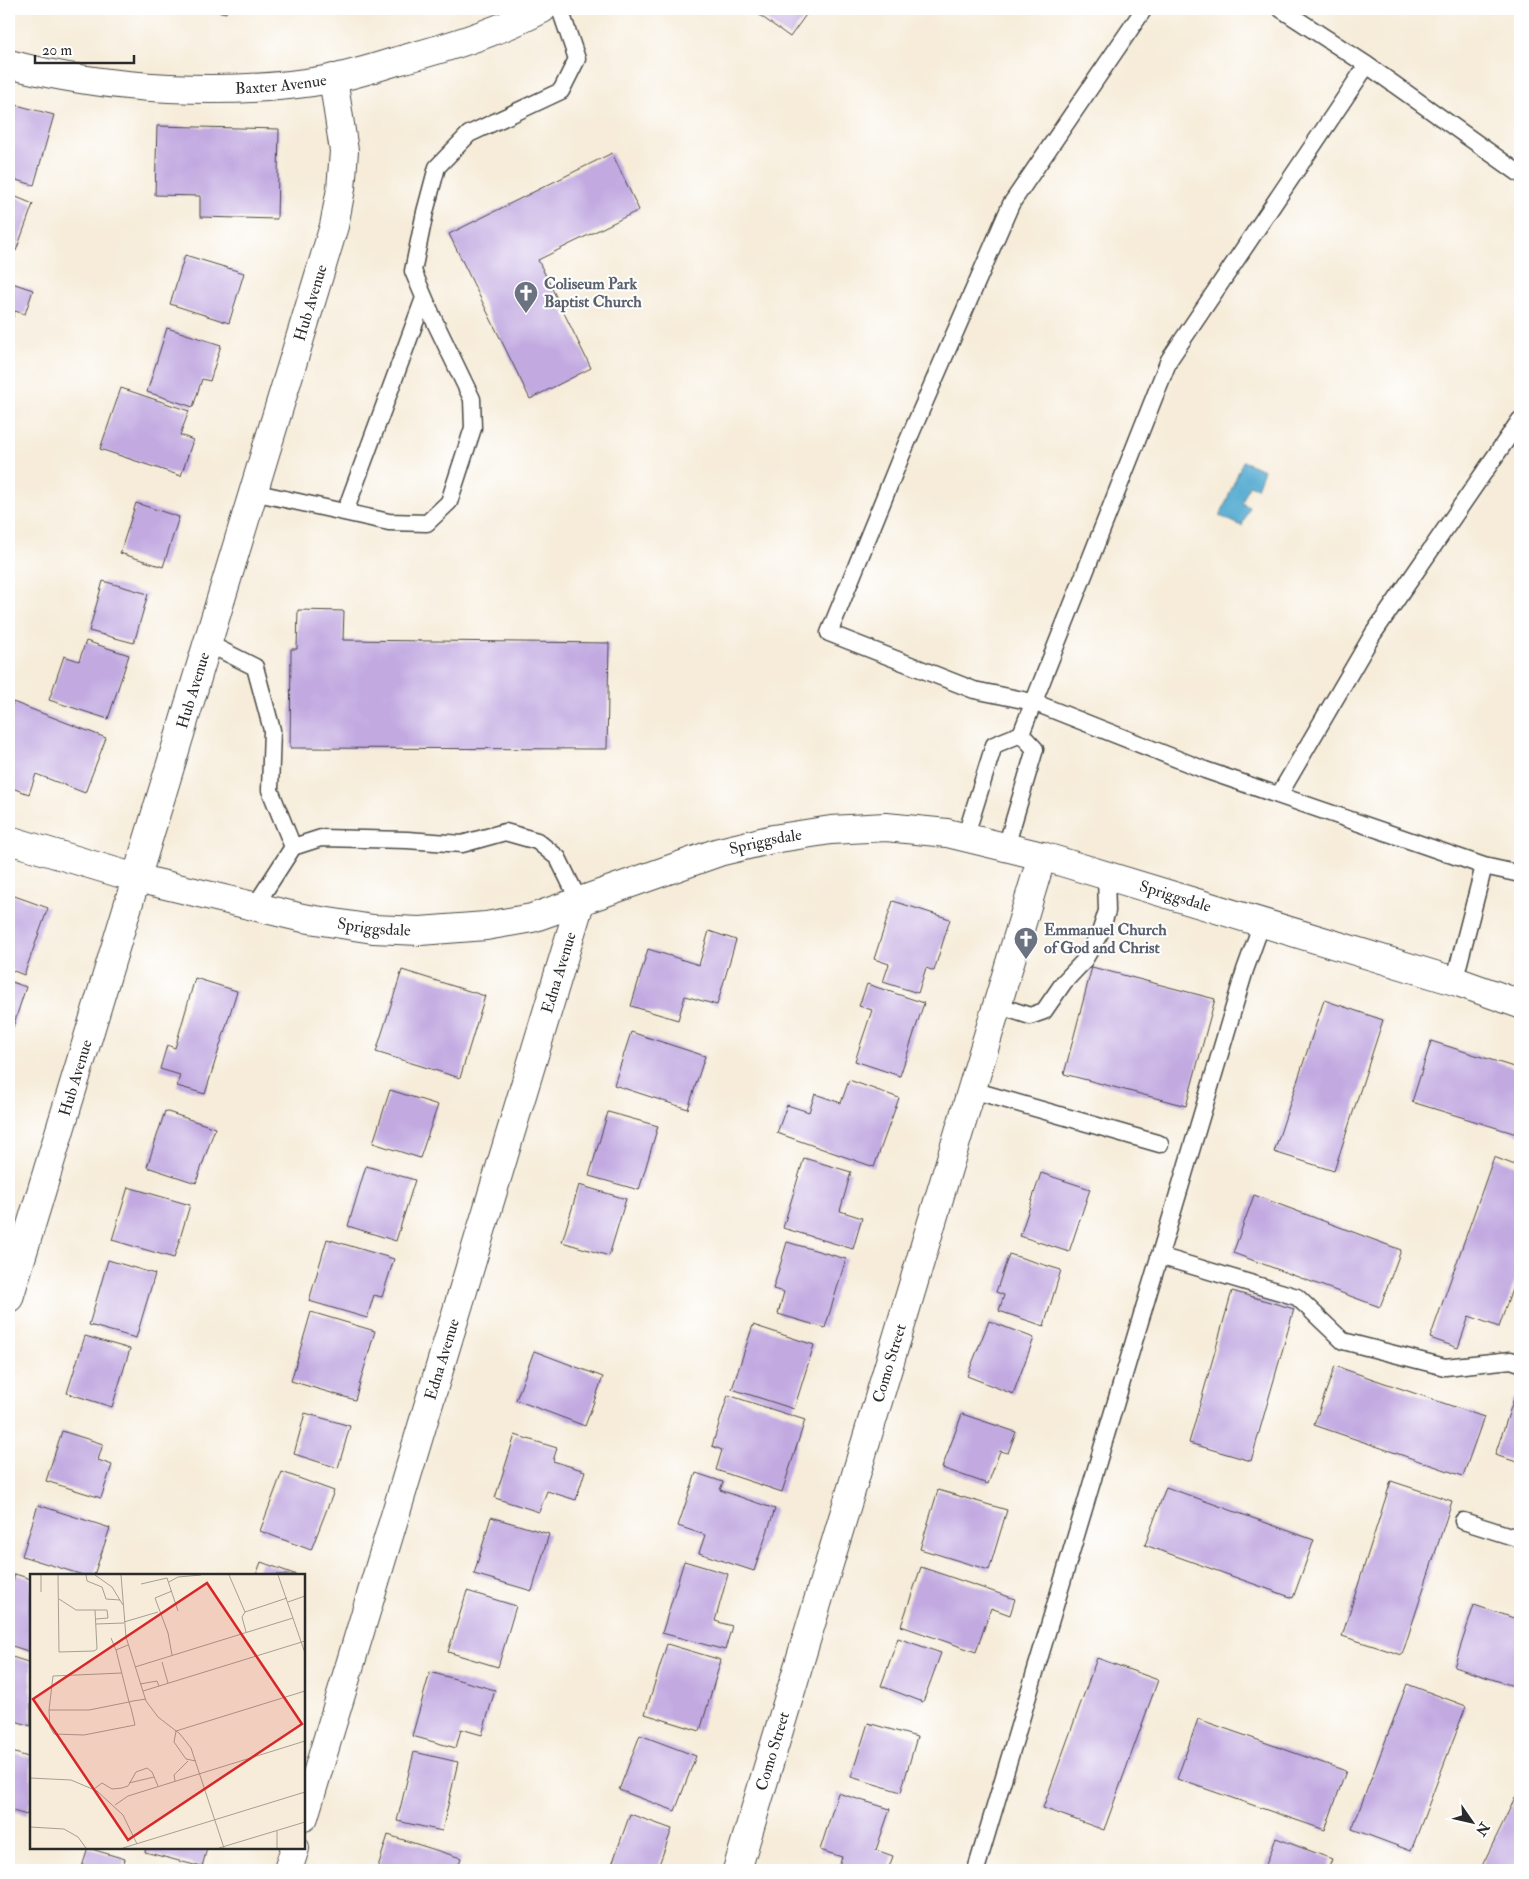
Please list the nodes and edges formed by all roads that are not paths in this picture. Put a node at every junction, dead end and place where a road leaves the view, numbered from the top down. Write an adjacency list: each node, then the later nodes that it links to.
1 (542, 9): 7 (street, Baxter Avenue)
2 (560, 9): 9 (lane)
3 (1144, 9): 14 (lane)
4 (1280, 9): 6 (lane)
5 (9, 64): 7 (street, Baxter Avenue)
6 (1367, 65): 8 (lane); 14 (lane)
7 (333, 78): 11 (street, Hub Avenue)
8 (1520, 174)
9 (424, 298): 12 (lane); 12 (lane)
10 (1520, 420): 16 (lane)
11 (253, 492): 12 (lane); 13 (street, Hub Avenue)
12 (344, 512)
13 (207, 643): 19 (lane); 25 (street, Hub Avenue)
14 (1033, 702): 15 (lane); 16 (lane)
15 (1021, 734): 17 (lane); 20 (lane)
16 (1279, 795): 22 (lane)
17 (965, 838): 20 (street, Spriggsdale); 26 (street, Spriggsdale)
18 (9, 840): 25 (street, Spriggsdale)
19 (293, 847): 26 (lane); 27 (lane)
20 (1006, 847): 21 (street, Spriggsdale)
21 (1042, 856): 24 (street, Spriggsdale); 31 (street, Como Street)
22 (1484, 866): 23 (lane); 29 (lane)
23 (1520, 874)
24 (1106, 875): 28 (street, Spriggsdale); 31 (lane)
25 (136, 878): 27 (street, Spriggsdale); 35 (street, Hub Avenue)
26 (580, 903): 27 (street, Spriggsdale); 39 (street, Edna Avenue)
27 (255, 906)
28 (1262, 923): 29 (street, Spriggsdale); 34 (lane)
29 (1454, 982): 30 (street, Spriggsdale)
30 (1520, 1004)
31 (997, 1005): 32 (street, Como Street)
32 (972, 1090): 33 (lane); 42 (street, Como Street)
33 (1160, 1144)
34 (1159, 1256): 36 (lane); 43 (lane)
35 (9, 1298)
36 (1520, 1362)
37 (1463, 1521): 38 (lane)
38 (1520, 1539)
39 (305, 1814)
40 (294, 1849): 41 (street)
41 (288, 1870)
42 (737, 1870)
43 (976, 1870)

